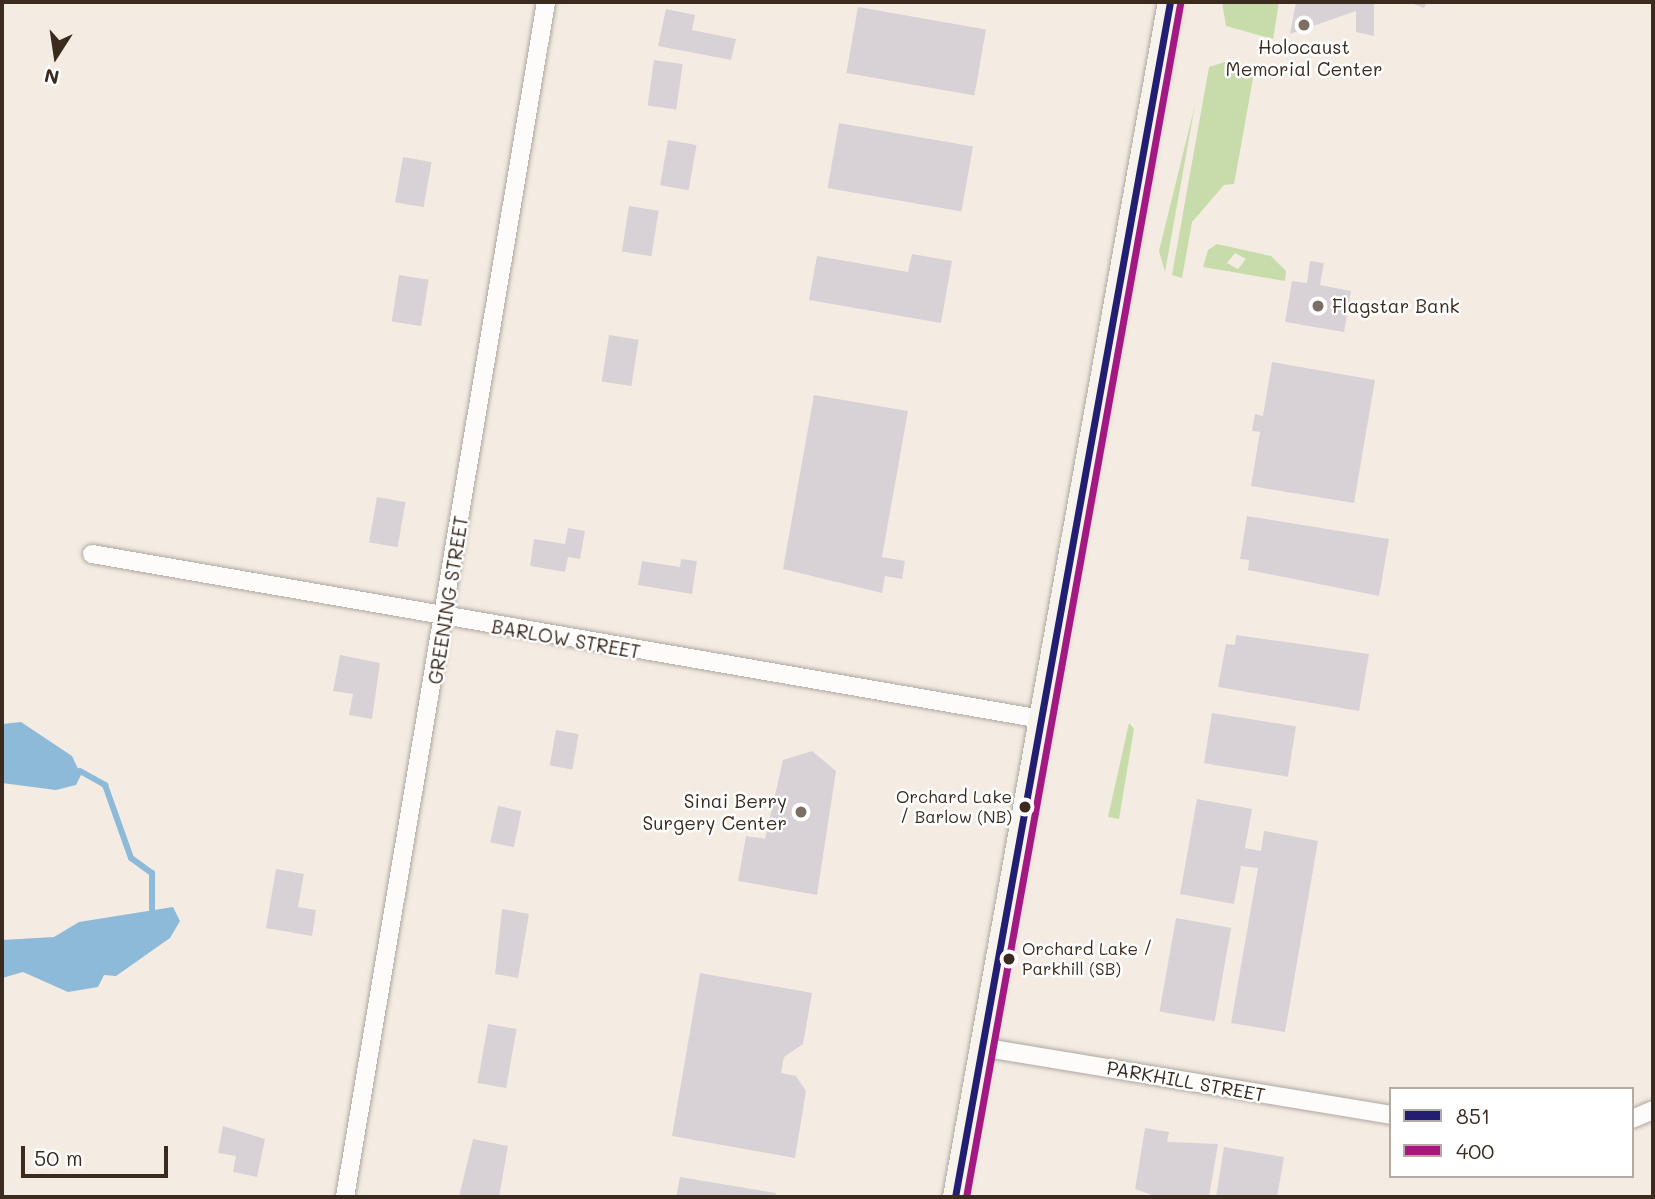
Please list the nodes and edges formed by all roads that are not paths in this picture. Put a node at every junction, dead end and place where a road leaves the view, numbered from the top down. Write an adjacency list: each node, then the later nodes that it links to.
1 (546, 2): 4 (street, GREENING STREET)
2 (1170, 2): 5 (main road)
3 (92, 554): 4 (street, BARLOW STREET)
4 (445, 619): 5 (street, BARLOW STREET); 10 (street, GREENING STREET)
5 (1041, 719): 6 (main road)
6 (981, 1047): 8 (street, PARKHILL STREET); 11 (main road)
7 (1653, 1110): 9 (street)
8 (1389, 1115)
9 (1634, 1118)
10 (345, 1197)
11 (955, 1197)

